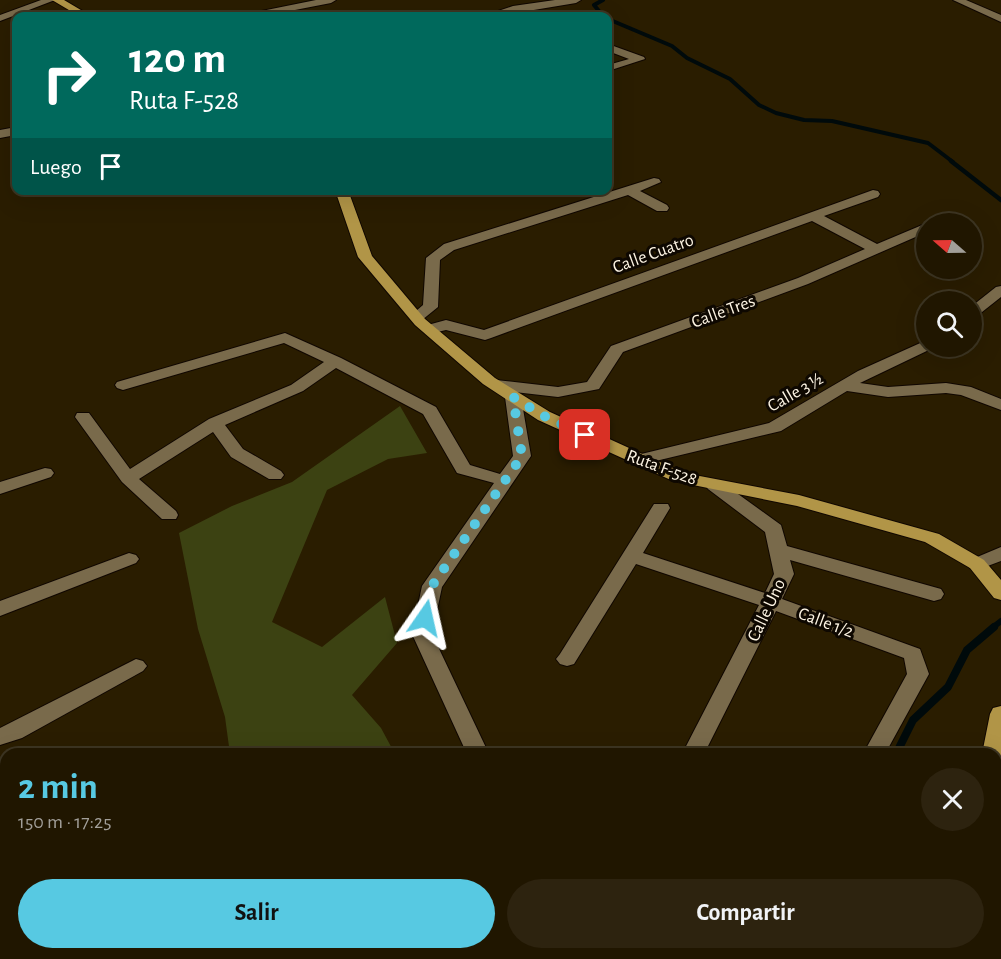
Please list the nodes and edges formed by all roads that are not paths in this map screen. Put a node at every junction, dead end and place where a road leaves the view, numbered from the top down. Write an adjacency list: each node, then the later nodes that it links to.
1 (50, 0): 7 (street)
2 (57, 0): 8 (main road)
3 (331, 0): 9 (street)
4 (576, 0): 6 (street)
5 (958, 0): 12 (street)
6 (513, 9): 10 (street); 11 (street)
7 (17, 12)
8 (79, 12)
9 (271, 12)
10 (503, 12)
11 (521, 12)
12 (1001, 18)
13 (612, 48): 14 (street)
14 (612, 67)
15 (654, 182): 16 (street)
16 (629, 190): 19 (street); 25 (street)
17 (873, 194): 20 (street, Calle Cuatro)
18 (343, 195): 25 (main road, Ruta F-528)
19 (647, 200)
20 (813, 216): 22 (street); 25 (street, Calle Cuatro)
21 (916, 232): 22 (street, Calle Tres)
22 (877, 249): 30 (street, Calle Tres)
23 (1001, 290): 24 (street)
24 (982, 305)
25 (430, 324): 30 (main road, Ruta F-528)
26 (916, 350): 29 (street, Calle 3 ½)
27 (335, 361): 28 (street); 33 (street); 38 (street)
28 (123, 385)
29 (844, 386): 31 (street); 34 (street, Calle 3 ½)
30 (521, 393): 34 (main road, Ruta F-528); 38 (street)
31 (1001, 405)
32 (83, 417): 37 (street)
33 (215, 423): 36 (street); 37 (street)
34 (639, 460): 39 (main road, Ruta F-528)
35 (45, 473): 40 (street)
36 (275, 476)
37 (128, 478): 42 (street)
38 (505, 481): 56 (street)
39 (714, 485): 43 (street, Calle Uno); 47 (main road, Ruta F-528)
40 (0, 488)
41 (661, 508): 45 (street)
42 (169, 514)
43 (779, 550): 49 (street); 50 (street, Calle Uno)
44 (1001, 553): 47 (street)
45 (632, 556): 50 (street, Calle 1/2); 52 (street)
46 (129, 559): 51 (street)
47 (977, 564): 48 (main road, Ruta F-528)
48 (1001, 593)
49 (934, 594)
50 (771, 602): 57 (street, Calle Uno); 58 (street, Calle 1/2)
51 (0, 609)
52 (567, 659)
53 (136, 666): 55 (street)
54 (1001, 714): 59 (main road)
55 (0, 737)
56 (475, 748)
57 (696, 748)
58 (877, 748)
59 (994, 748)

